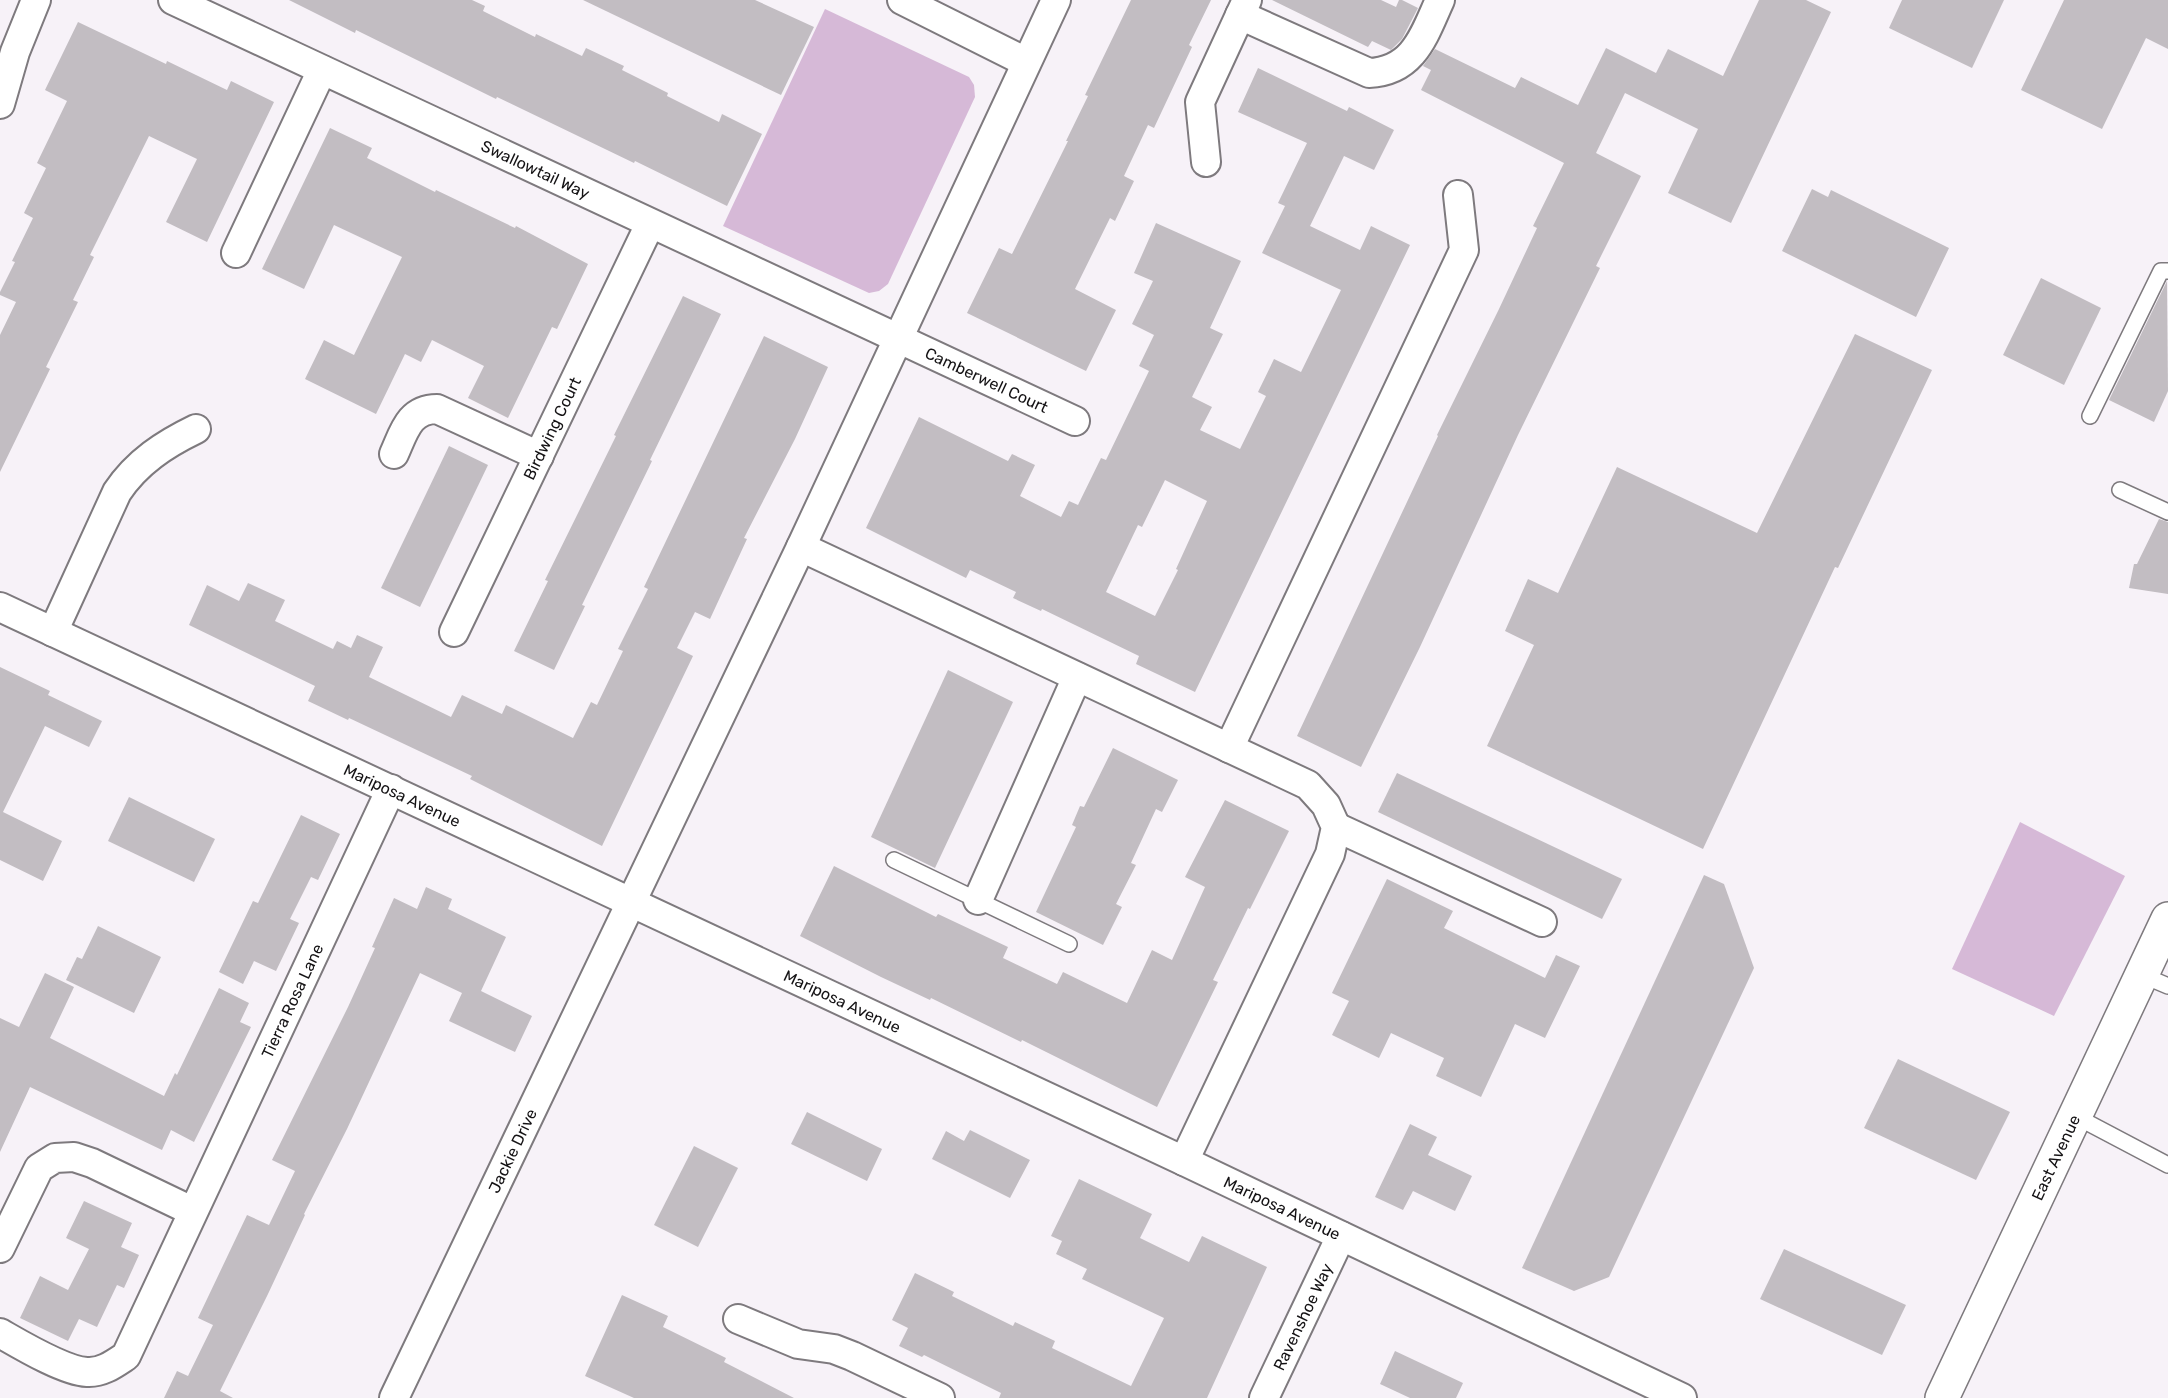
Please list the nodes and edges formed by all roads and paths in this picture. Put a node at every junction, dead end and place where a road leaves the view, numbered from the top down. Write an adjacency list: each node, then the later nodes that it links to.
1 (36, 0): 9 (street)
2 (173, 0): 8 (street, Swallowtail Way)
3 (902, 0): 7 (street)
4 (1056, 0): 7 (street, Jackie Drive)
5 (1440, 0): 6 (street)
6 (1244, 7): 10 (street)
7 (1026, 62): 15 (street, Jackie Drive)
8 (322, 70): 12 (street, Swallowtail Way); 13 (street)
9 (0, 104)
10 (1206, 162)
11 (1458, 195): 28 (street)
12 (650, 224): 15 (street, Swallowtail Way); 20 (street, Birdwing Court)
13 (236, 253)
14 (2168, 271): 16 (lane)
15 (899, 340): 17 (street, Camberwell Court); 23 (street, Jackie Drive)
16 (2090, 416)
17 (1075, 421)
18 (196, 429): 25 (street)
19 (394, 454): 20 (street)
20 (539, 456): 26 (street, Birdwing Court)
21 (2120, 490): 22 (lane)
22 (2168, 512)
23 (801, 547): 27 (street); 33 (street, Jackie Drive)
24 (0, 607): 25 (street, Mariposa Avenue)
25 (53, 632): 29 (street, Mariposa Avenue)
26 (454, 632)
27 (1077, 677): 28 (street); 32 (street)
28 (1229, 748): 30 (street)
29 (391, 789): 33 (street, Mariposa Avenue); 41 (street, Tierra Rosa Lane)
30 (1336, 827): 34 (street); 39 (street)
31 (894, 860): 32 (lane)
32 (978, 900): 36 (lane)
33 (631, 902): 39 (street, Mariposa Avenue); 47 (street, Jackie Drive)
34 (1542, 922)
35 (2167, 923): 37 (main road, East Avenue)
36 (1069, 944)
37 (2155, 980): 38 (main road, East Avenue)
38 (2075, 1116): 40 (lane); 50 (main road, East Avenue)
39 (1184, 1161): 42 (street, Mariposa Avenue)
40 (2168, 1165)
41 (192, 1212): 43 (street); 45 (street, Tierra Rosa Lane)
42 (1341, 1236): 48 (street, Ravenshoe Way); 49 (street, Mariposa Avenue)
43 (0, 1248)
44 (738, 1318): 46 (street)
45 (0, 1333)
46 (928, 1396)
47 (394, 1398)
48 (1264, 1398)
49 (1682, 1398)
50 (1942, 1398)

